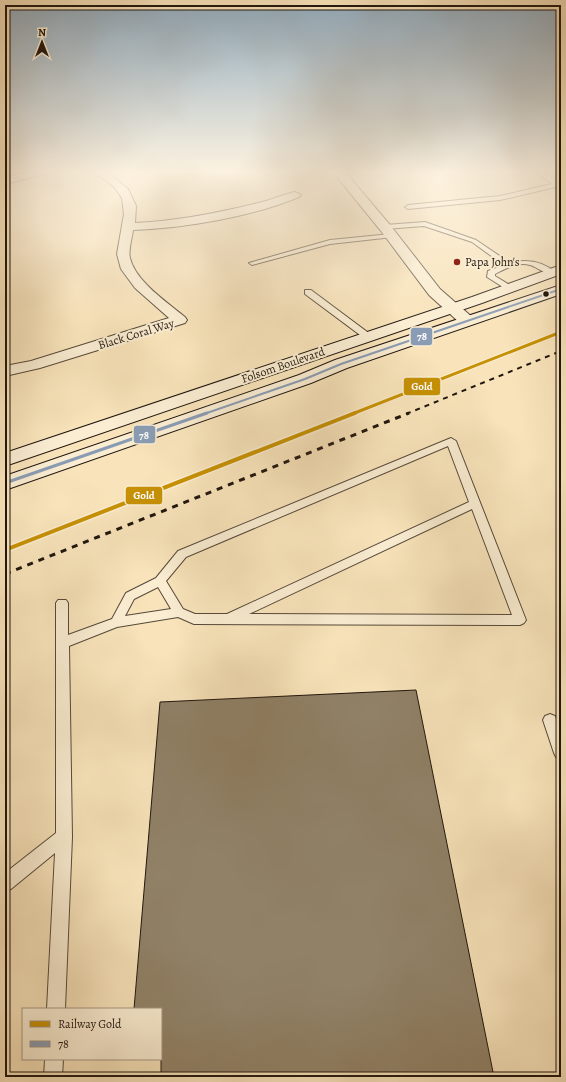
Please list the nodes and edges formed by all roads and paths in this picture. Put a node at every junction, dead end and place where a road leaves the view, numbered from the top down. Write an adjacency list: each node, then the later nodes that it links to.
1 (129, 222): 4 (street, Black Coral Way)
2 (187, 222): 4 (street)
3 (380, 222): 5 (main road)
4 (128, 227): 15 (street, Black Coral Way)
5 (388, 232): 6 (lane); 7 (lane); 12 (main road)
6 (252, 263)
7 (503, 267): 8 (lane); 9 (lane)
8 (556, 271): 9 (main road, Folsom Boulevard)
9 (509, 287): 12 (main road, Folsom Boulevard)
10 (561, 289): 13 (main road, Folsom Boulevard)
11 (308, 292): 14 (lane)
12 (450, 309): 13 (main road); 14 (main road, Folsom Boulevard)
13 (466, 320): 17 (main road, Folsom Boulevard)
14 (367, 336): 16 (main road, Folsom Boulevard)
15 (5, 371)
16 (5, 460)
17 (5, 484)
18 (475, 504): 19 (lane); 22 (lane); 22 (lane)
19 (160, 581): 21 (lane); 23 (lane)
20 (62, 604): 24 (lane)
21 (179, 612): 22 (lane); 23 (lane)
22 (228, 619)
23 (116, 622): 24 (lane)
24 (62, 643): 27 (lane)
25 (550, 720): 26 (lane)
26 (561, 753)
27 (64, 837): 28 (lane); 29 (lane)
28 (5, 883)
29 (56, 1008)
30 (54, 1060): 31 (lane)
31 (53, 1077)

